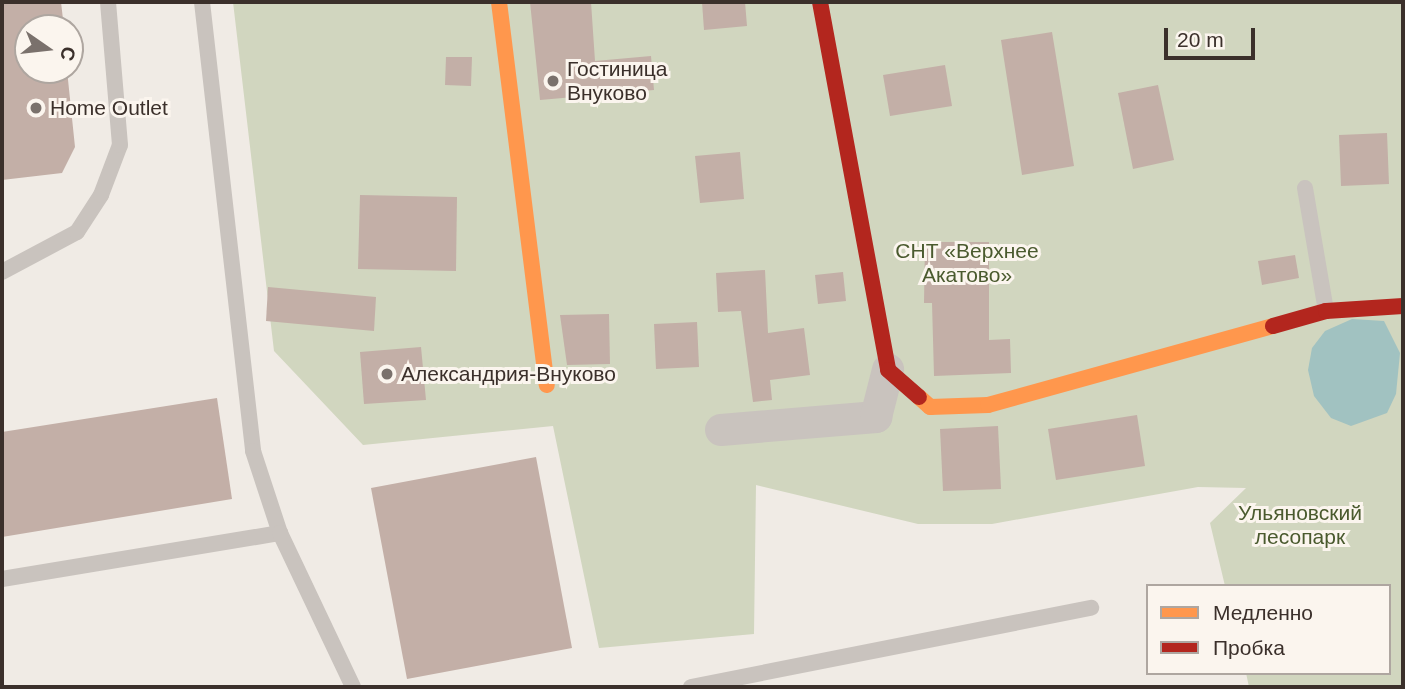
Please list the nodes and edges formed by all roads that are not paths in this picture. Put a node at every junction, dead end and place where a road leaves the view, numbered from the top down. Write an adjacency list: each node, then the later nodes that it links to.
1 (108, 2): 6 (lane)
2 (202, 2): 12 (lane)
3 (499, 2): 10 (street)
4 (820, 2): 9 (street)
5 (1305, 188): 8 (lane)
6 (2, 272)
7 (1403, 306): 8 (street)
8 (1325, 311): 9 (street)
9 (888, 370): 11 (street)
10 (547, 385)
11 (721, 430)
12 (280, 533): 13 (lane); 15 (lane)
13 (2, 579)
14 (1091, 608): 16 (lane)
15 (354, 687)
16 (691, 687)

